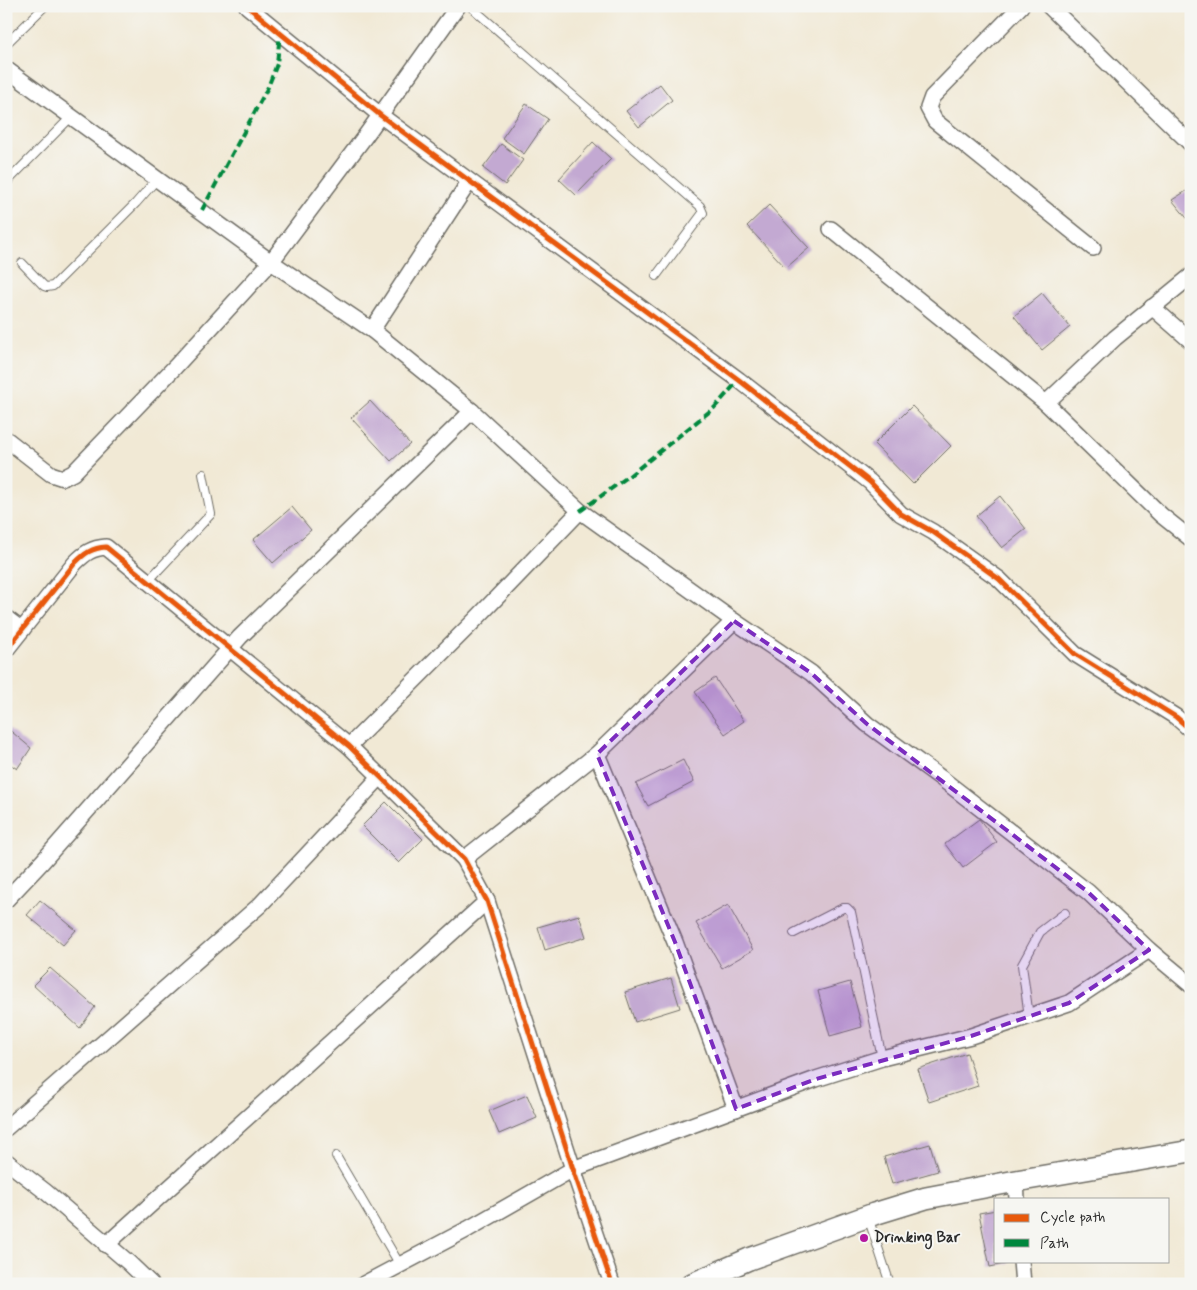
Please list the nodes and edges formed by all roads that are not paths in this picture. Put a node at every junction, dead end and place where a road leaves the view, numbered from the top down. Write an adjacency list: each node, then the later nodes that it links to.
1 (46, 6): 7 (lane)
2 (247, 6): 9 (street)
3 (458, 6): 9 (street)
4 (470, 6): 19 (lane)
5 (1021, 6): 16 (street)
6 (1049, 6): 11 (street)
7 (6, 44)
8 (6, 70): 10 (street)
9 (380, 115): 13 (street); 17 (street)
10 (71, 117): 12 (street); 14 (lane)
11 (1191, 144)
12 (158, 179): 17 (street); 18 (lane)
13 (469, 182): 22 (street); 36 (street)
14 (6, 183)
15 (831, 229): 24 (street)
16 (1093, 248)
17 (271, 262): 22 (street); 26 (street)
18 (22, 263)
19 (656, 276)
20 (1191, 276): 21 (street)
21 (1152, 307): 23 (street); 24 (street)
22 (372, 330): 25 (street)
23 (1191, 341)
24 (1046, 403): 29 (street)
25 (472, 411): 28 (street); 34 (street)
26 (6, 439)
27 (202, 474): 30 (lane)
28 (580, 511): 32 (street); 37 (street)
29 (1191, 539)
30 (148, 581): 33 (street); 34 (street)
31 (6, 618): 33 (street)
32 (734, 621): 38 (street); 45 (street)
33 (22, 630): 35 (street)
34 (231, 648): 37 (street); 41 (street)
35 (6, 650)
36 (1191, 730)
37 (349, 746): 39 (street)
38 (597, 754): 40 (street); 49 (street)
39 (381, 776): 40 (street); 50 (street)
40 (464, 859): 42 (street)
41 (6, 900)
42 (486, 901): 54 (street); 57 (street)
43 (1065, 913): 47 (lane)
44 (794, 933): 48 (lane)
45 (1149, 950): 46 (street); 47 (street)
46 (1191, 985)
47 (1029, 1016): 48 (street)
48 (882, 1058): 49 (street)
49 (736, 1109): 54 (street)
50 (6, 1128)
51 (1191, 1151): 55 (street)
52 (336, 1156): 59 (lane)
53 (6, 1161): 57 (street)
54 (573, 1169): 59 (street); 62 (street)
55 (1016, 1190): 56 (street)
56 (868, 1216): 63 (street); 64 (lane)
57 (106, 1245): 60 (street)
58 (1021, 1262): 65 (street)
59 (400, 1265): 61 (street)
60 (151, 1284)
61 (364, 1284)
62 (612, 1284)
63 (692, 1284)
64 (890, 1284)
65 (1023, 1284)

